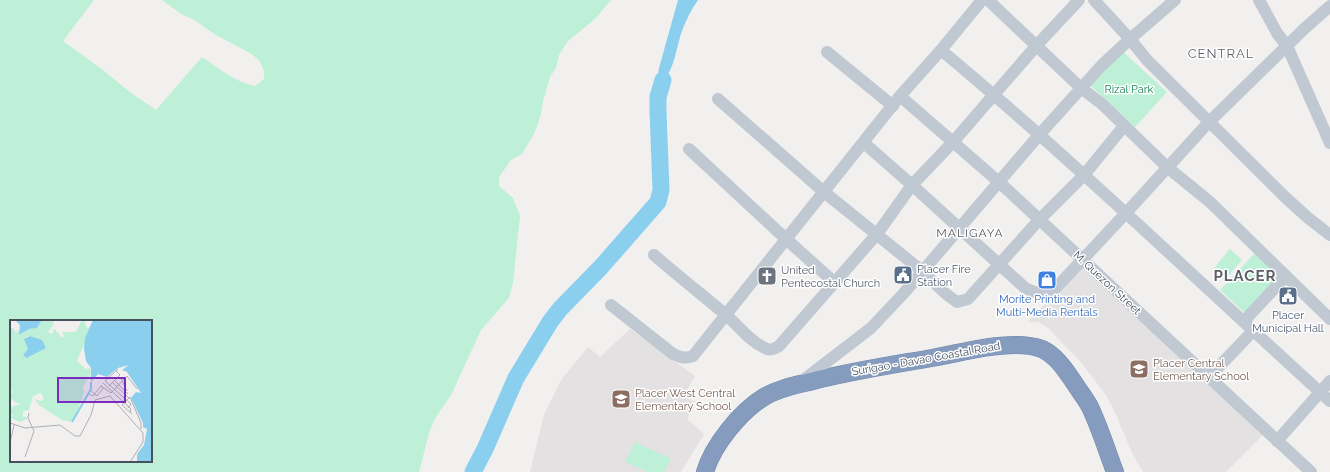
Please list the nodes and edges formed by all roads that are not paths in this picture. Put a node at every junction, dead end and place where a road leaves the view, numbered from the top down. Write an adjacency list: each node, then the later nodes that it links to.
1 (982, 0): 11 (street)
2 (988, 0): 9 (street)
3 (1078, 0): 9 (street)
4 (1094, 0): 8 (street)
5 (1175, 0): 8 (street)
6 (1259, 0): 10 (street)
7 (1330, 6): 10 (street)
8 (1130, 39): 13 (street); 18 (street)
9 (1037, 45): 13 (street); 14 (street)
10 (1287, 46): 18 (street); 23 (street)
11 (942, 50): 14 (street); 15 (street)
12 (827, 52): 17 (street)
13 (1081, 88): 19 (street); 20 (street)
14 (994, 94): 20 (street); 21 (street)
15 (900, 96): 17 (street); 21 (street, M. Quezon Street)
16 (718, 99): 29 (street)
17 (893, 106): 22 (street)
18 (1209, 122): 25 (street); 34 (street)
19 (1124, 126): 25 (street); 26 (street)
20 (1039, 135): 26 (street); 27 (street)
21 (953, 142): 27 (street, M. Quezon Street); 28 (street)
22 (864, 143): 28 (street); 29 (street)
23 (1330, 143)
24 (690, 149): 35 (street)
25 (1167, 167): 30 (street); 40 (street)
26 (1084, 174): 30 (street); 31 (street)
27 (999, 182): 31 (street, M. Quezon Street); 32 (street)
28 (912, 185): 32 (street); 33 (street)
29 (824, 192): 33 (street); 35 (street)
30 (1126, 213): 37 (street); 45 (street)
31 (1039, 220): 37 (street, M. Quezon Street); 38 (street)
32 (960, 229): 38 (street); 39 (street)
33 (877, 234): 39 (street); 41 (street)
34 (1330, 235)
35 (786, 239): 41 (street); 43 (street)
36 (654, 255): 43 (street)
37 (1082, 260): 38 (street); 47 (street, M. Quezon Street)
38 (1000, 264): 39 (street)
39 (922, 271): 49 (street)
40 (1286, 276): 44 (street); 45 (street)
41 (834, 282): 43 (street)
42 (611, 305): 43 (street)
43 (726, 315)
44 (1330, 319)
45 (1244, 321): 46 (street)
46 (1253, 331): 47 (street); 50 (street)
47 (1209, 377): 52 (street, M. Quezon Street)
48 (1330, 381): 50 (street)
49 (796, 385): 53 (highway, Surigao - Davao Coastal Road); 54 (highway, Surigao - Davao Coastal Road)
50 (1320, 392): 51 (street); 52 (street)
51 (1330, 401)
52 (1277, 441): 55 (street, M. Quezon Street)
53 (705, 472)
54 (1115, 472)
55 (1311, 472)

